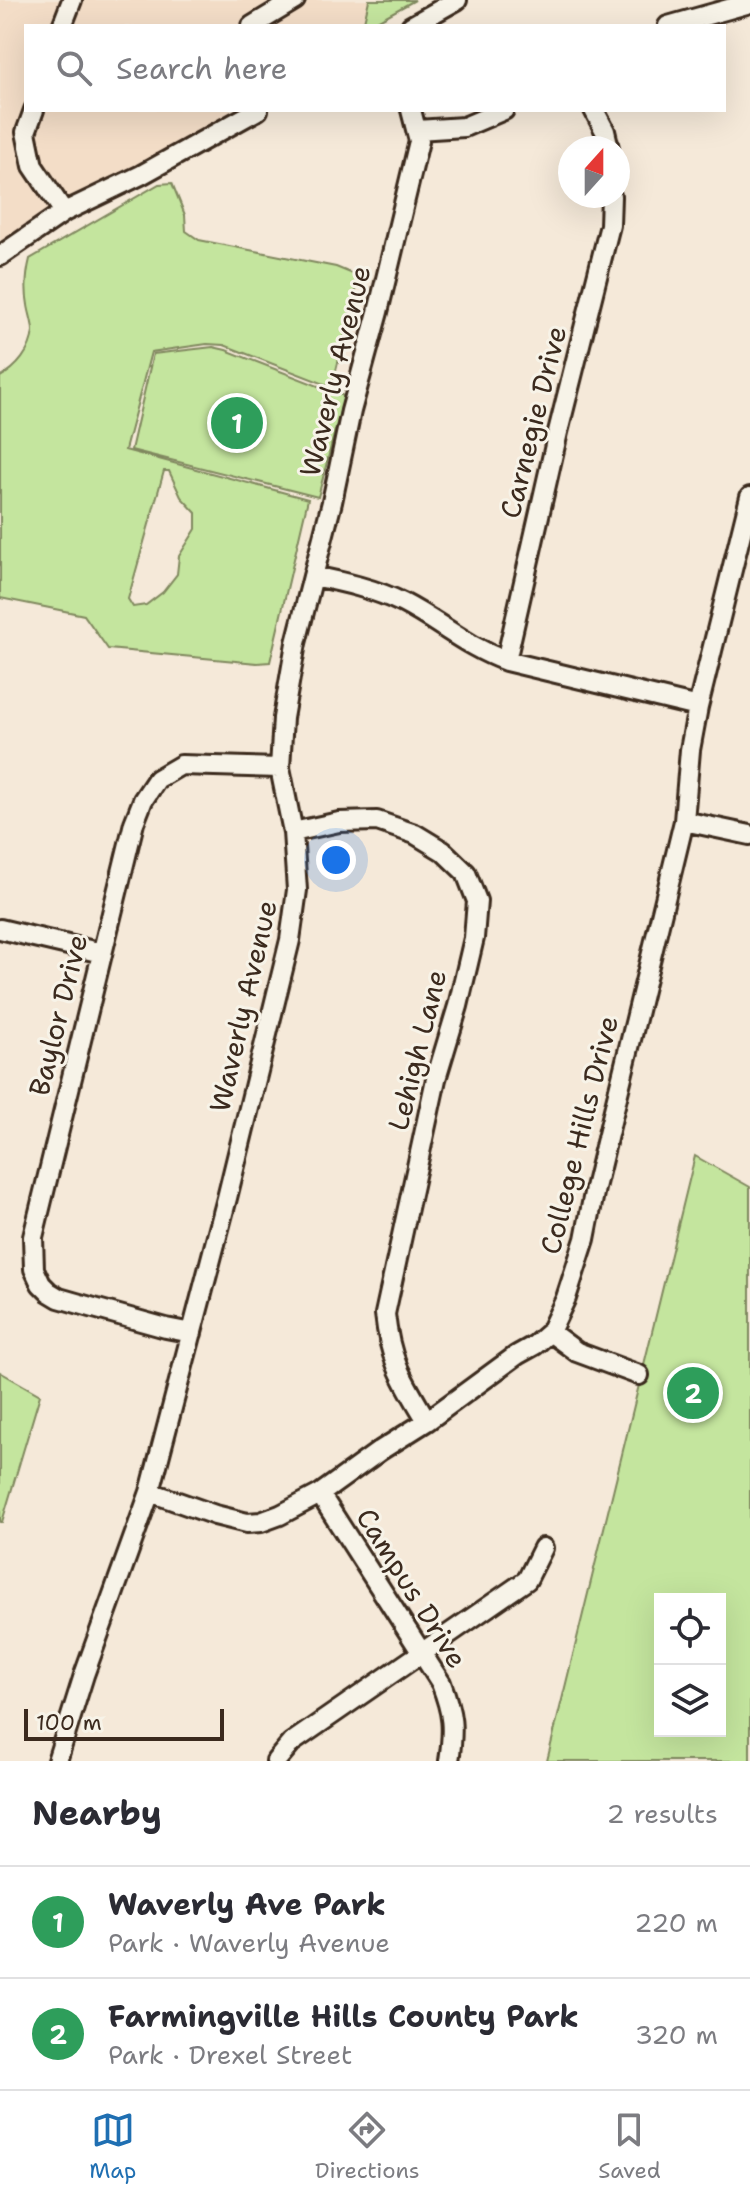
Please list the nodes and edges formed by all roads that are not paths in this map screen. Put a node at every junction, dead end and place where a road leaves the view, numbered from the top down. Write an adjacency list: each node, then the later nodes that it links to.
1 (72, 0): 5 (street)
2 (295, 0): 6 (street)
3 (457, 0): 7 (street)
4 (750, 3): 8 (street)
5 (68, 24)
6 (255, 24)
7 (415, 24)
8 (675, 24)
9 (33, 112): 17 (street)
10 (254, 112): 17 (street)
11 (412, 112): 14 (street, Waverly Avenue)
12 (499, 112): 14 (street)
13 (595, 112): 15 (street)
14 (417, 130): 20 (street, Waverly Avenue)
15 (606, 136)
16 (611, 208): 21 (street, Carnegie Drive)
17 (64, 212): 18 (street)
18 (0, 256)
19 (750, 497): 22 (street, College Hills Drive)
20 (313, 576): 21 (street); 23 (street, Waverly Avenue)
21 (506, 661): 22 (street)
22 (698, 707): 24 (street, College Hills Drive)
23 (280, 768): 25 (street, Waverly Avenue); 28 (street, Baylor Drive)
24 (684, 821): 26 (street); 29 (street, College Hills Drive)
25 (293, 832): 30 (street, Waverly Avenue); 32 (street, Lehigh Lane)
26 (750, 835)
27 (0, 929): 28 (street)
28 (102, 953): 30 (street, Baylor Drive)
29 (550, 1332): 31 (street); 32 (street, College Hills Drive)
30 (192, 1333): 33 (street, Waverly Avenue)
31 (639, 1375)
32 (427, 1421): 34 (street, College Hills Drive)
33 (150, 1492): 34 (street, College Hills Drive); 37 (street, Waverly Avenue)
34 (320, 1494): 36 (street, Campus Drive)
35 (543, 1548): 36 (street)
36 (422, 1652): 38 (street); 39 (street, Campus Drive)
37 (57, 1761)
38 (276, 1761)
39 (449, 1761)

